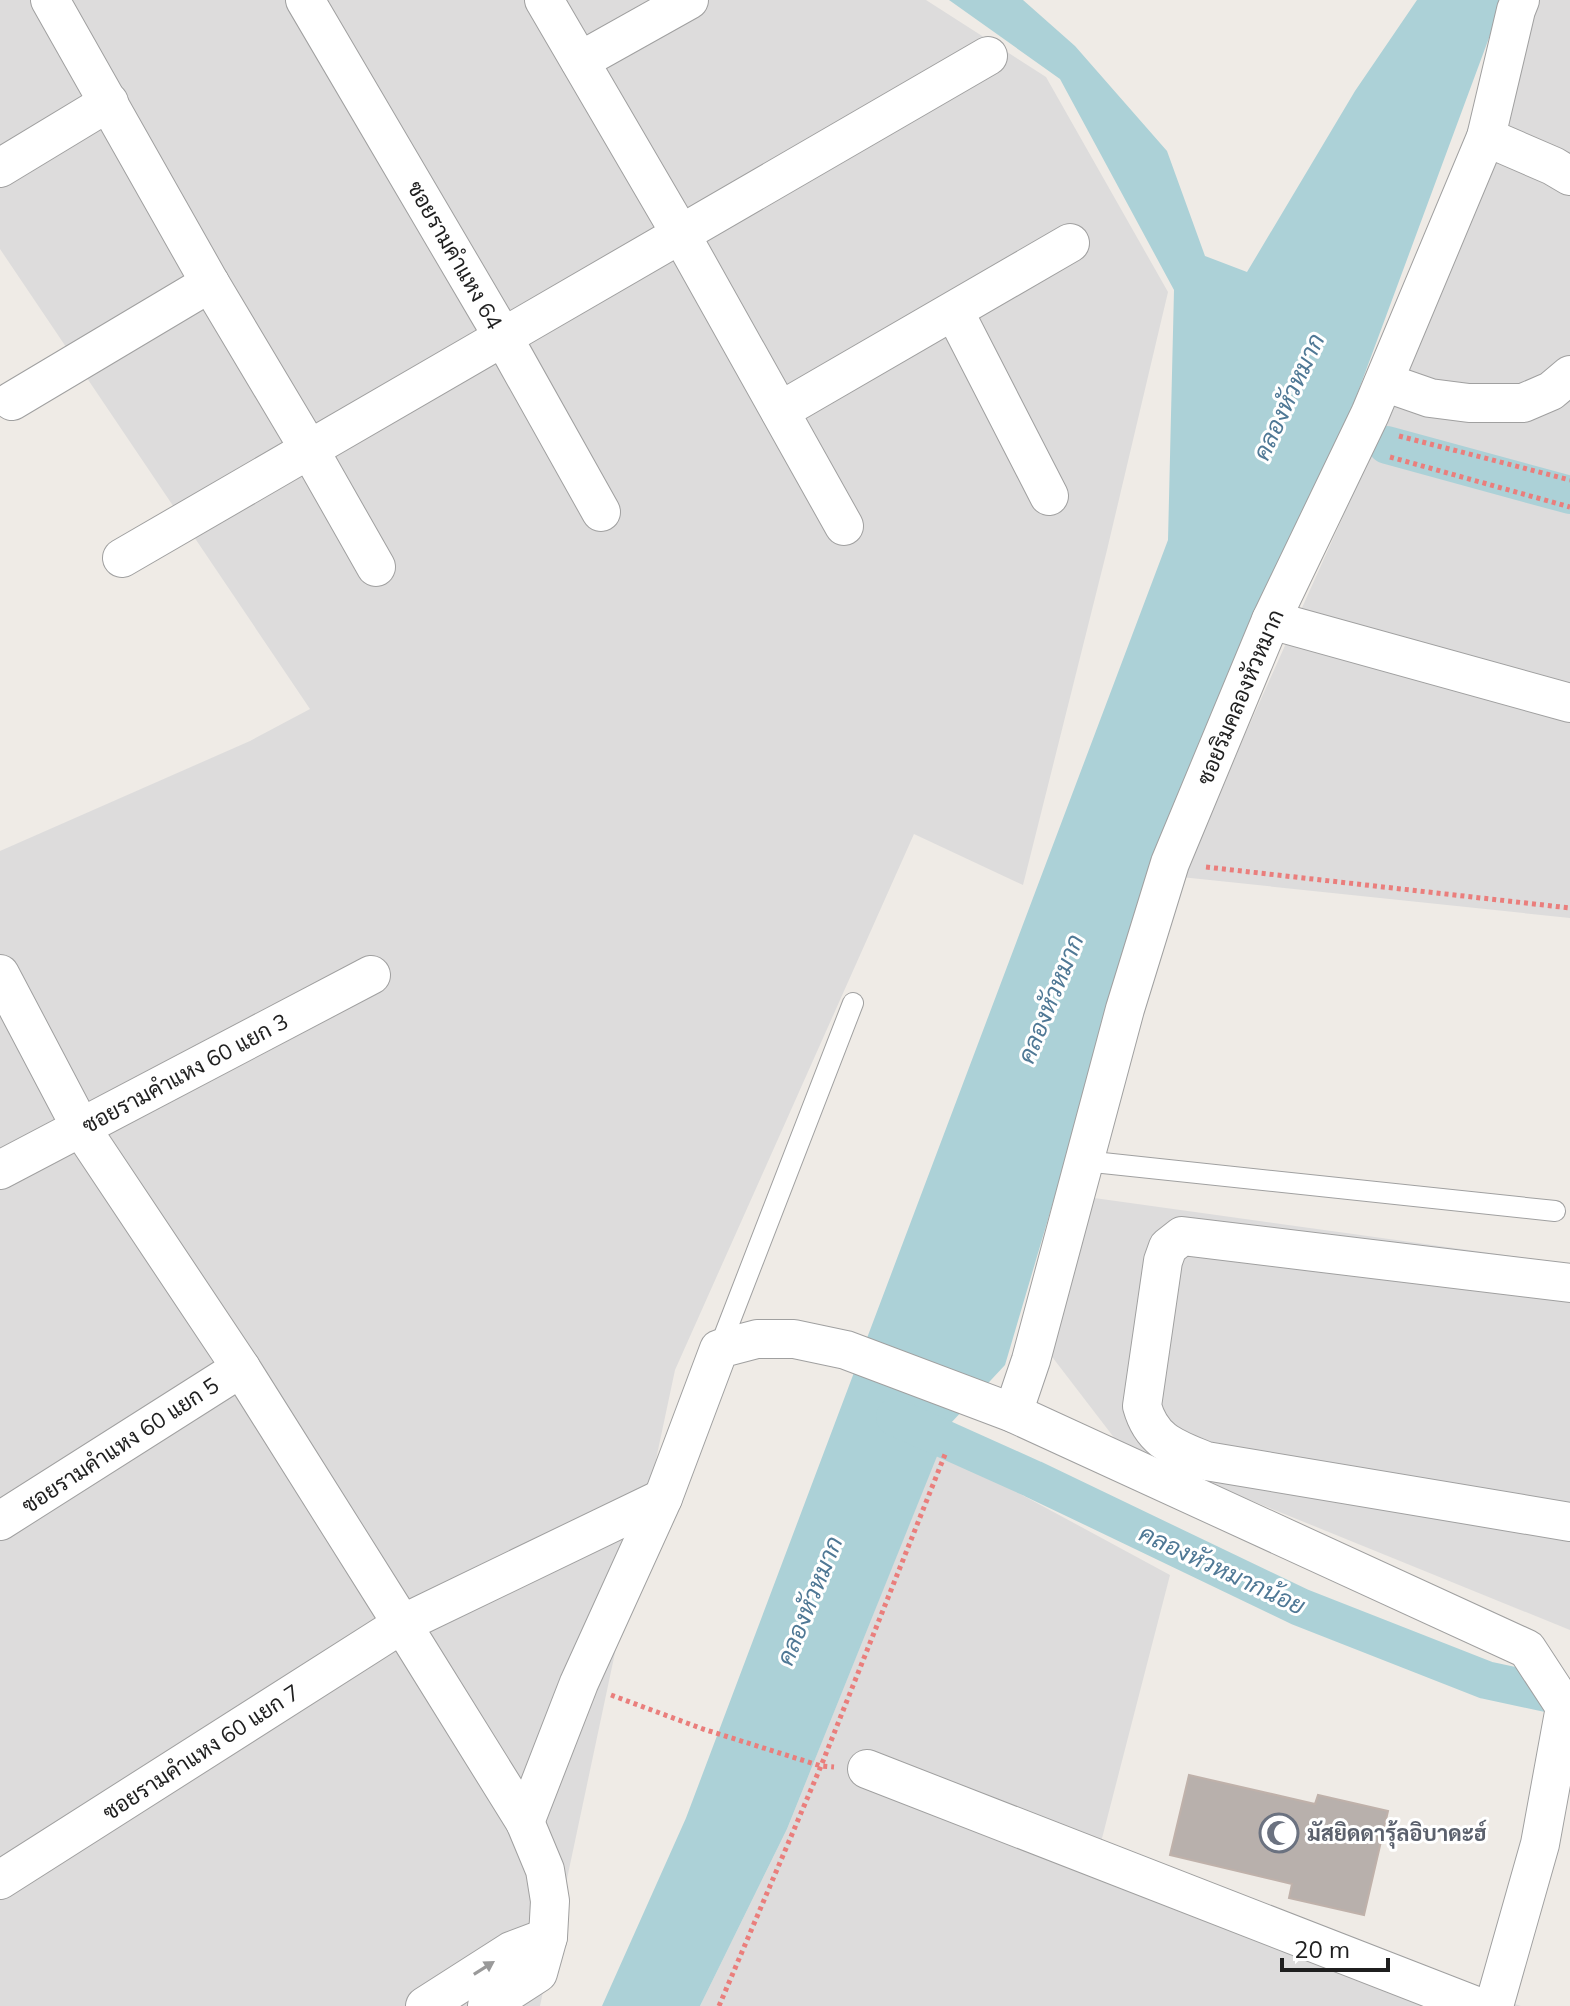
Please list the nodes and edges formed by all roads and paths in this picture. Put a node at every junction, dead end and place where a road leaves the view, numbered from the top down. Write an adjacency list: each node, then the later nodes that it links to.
1 (50, 0): 8 (street)
2 (305, 0): 16 (street, ซอยรามคำแหง 64)
3 (544, 0): 7 (street)
4 (689, 0): 7 (street)
5 (1520, 0): 9 (street, ซอยริมคลองหัวหมาก)
6 (988, 56): 12 (street)
7 (580, 61): 12 (street)
8 (109, 102): 10 (street); 14 (street)
9 (1486, 137): 11 (street); 18 (street, ซอยริมคลองหัวหมาก)
10 (0, 168)
11 (1570, 176)
12 (680, 233): 16 (street); 20 (street)
13 (1070, 243): 15 (street)
14 (210, 283): 19 (street); 22 (street)
15 (954, 311): 20 (street); 24 (street)
16 (503, 337): 22 (street); 26 (street, ซอยรามคำแหง 64)
17 (1570, 375): 18 (street)
18 (1384, 382): 21 (street, ซอยริมคลองหัวหมาก)
19 (12, 401)
20 (780, 411): 27 (street)
21 (1359, 437): 23 (path); 25 (path); 30 (street, ซอยริมคลองหัวหมาก)
22 (309, 449): 28 (street); 29 (street)
23 (1570, 480)
24 (1049, 496)
25 (1570, 507)
26 (601, 512)
27 (844, 526)
28 (122, 558)
29 (376, 567)
30 (1271, 620): 31 (street); 32 (street, ซอยริมคลองหัวหมาก)
31 (1570, 703)
32 (1170, 863): 33 (path); 38 (street, ซอยริมคลองหัวหมาก)
33 (1570, 908)
34 (0, 974): 37 (street)
35 (371, 975): 37 (street, ซอยรามคำแหง 60 แยก 3)
36 (853, 1003): 42 (lane)
37 (81, 1128): 39 (street, ซอยรามคำแหง 60 แยก 3); 43 (street)
38 (1084, 1161): 40 (lane); 44 (street, ซอยริมคลองหัวหมาก)
39 (0, 1170)
40 (1555, 1211)
41 (1570, 1283): 48 (street)
42 (719, 1349): 44 (street); 46 (street)
43 (241, 1368): 47 (street, ซอยรามคำแหง 60 แยก 5); 49 (street)
44 (1002, 1410): 60 (street)
45 (946, 1452): 58 (path)
46 (663, 1498): 49 (street, ซอยรามคำแหง 60 แยก 7); 50 (street)
47 (0, 1521)
48 (1570, 1522)
49 (402, 1624): 53 (street); 54 (street, ซอยรามคำแหง 60 แยก 7)
50 (579, 1683): 51 (path); 53 (street)
51 (815, 1763)
52 (867, 1769): 59 (street)
53 (525, 1822): 55 (street)
54 (0, 1880)
55 (548, 1937): 56 (street, one-way to 55); 57 (street)
56 (425, 2006)
57 (487, 2006)
58 (719, 2006)
59 (1476, 2006)
60 (1494, 2006)

